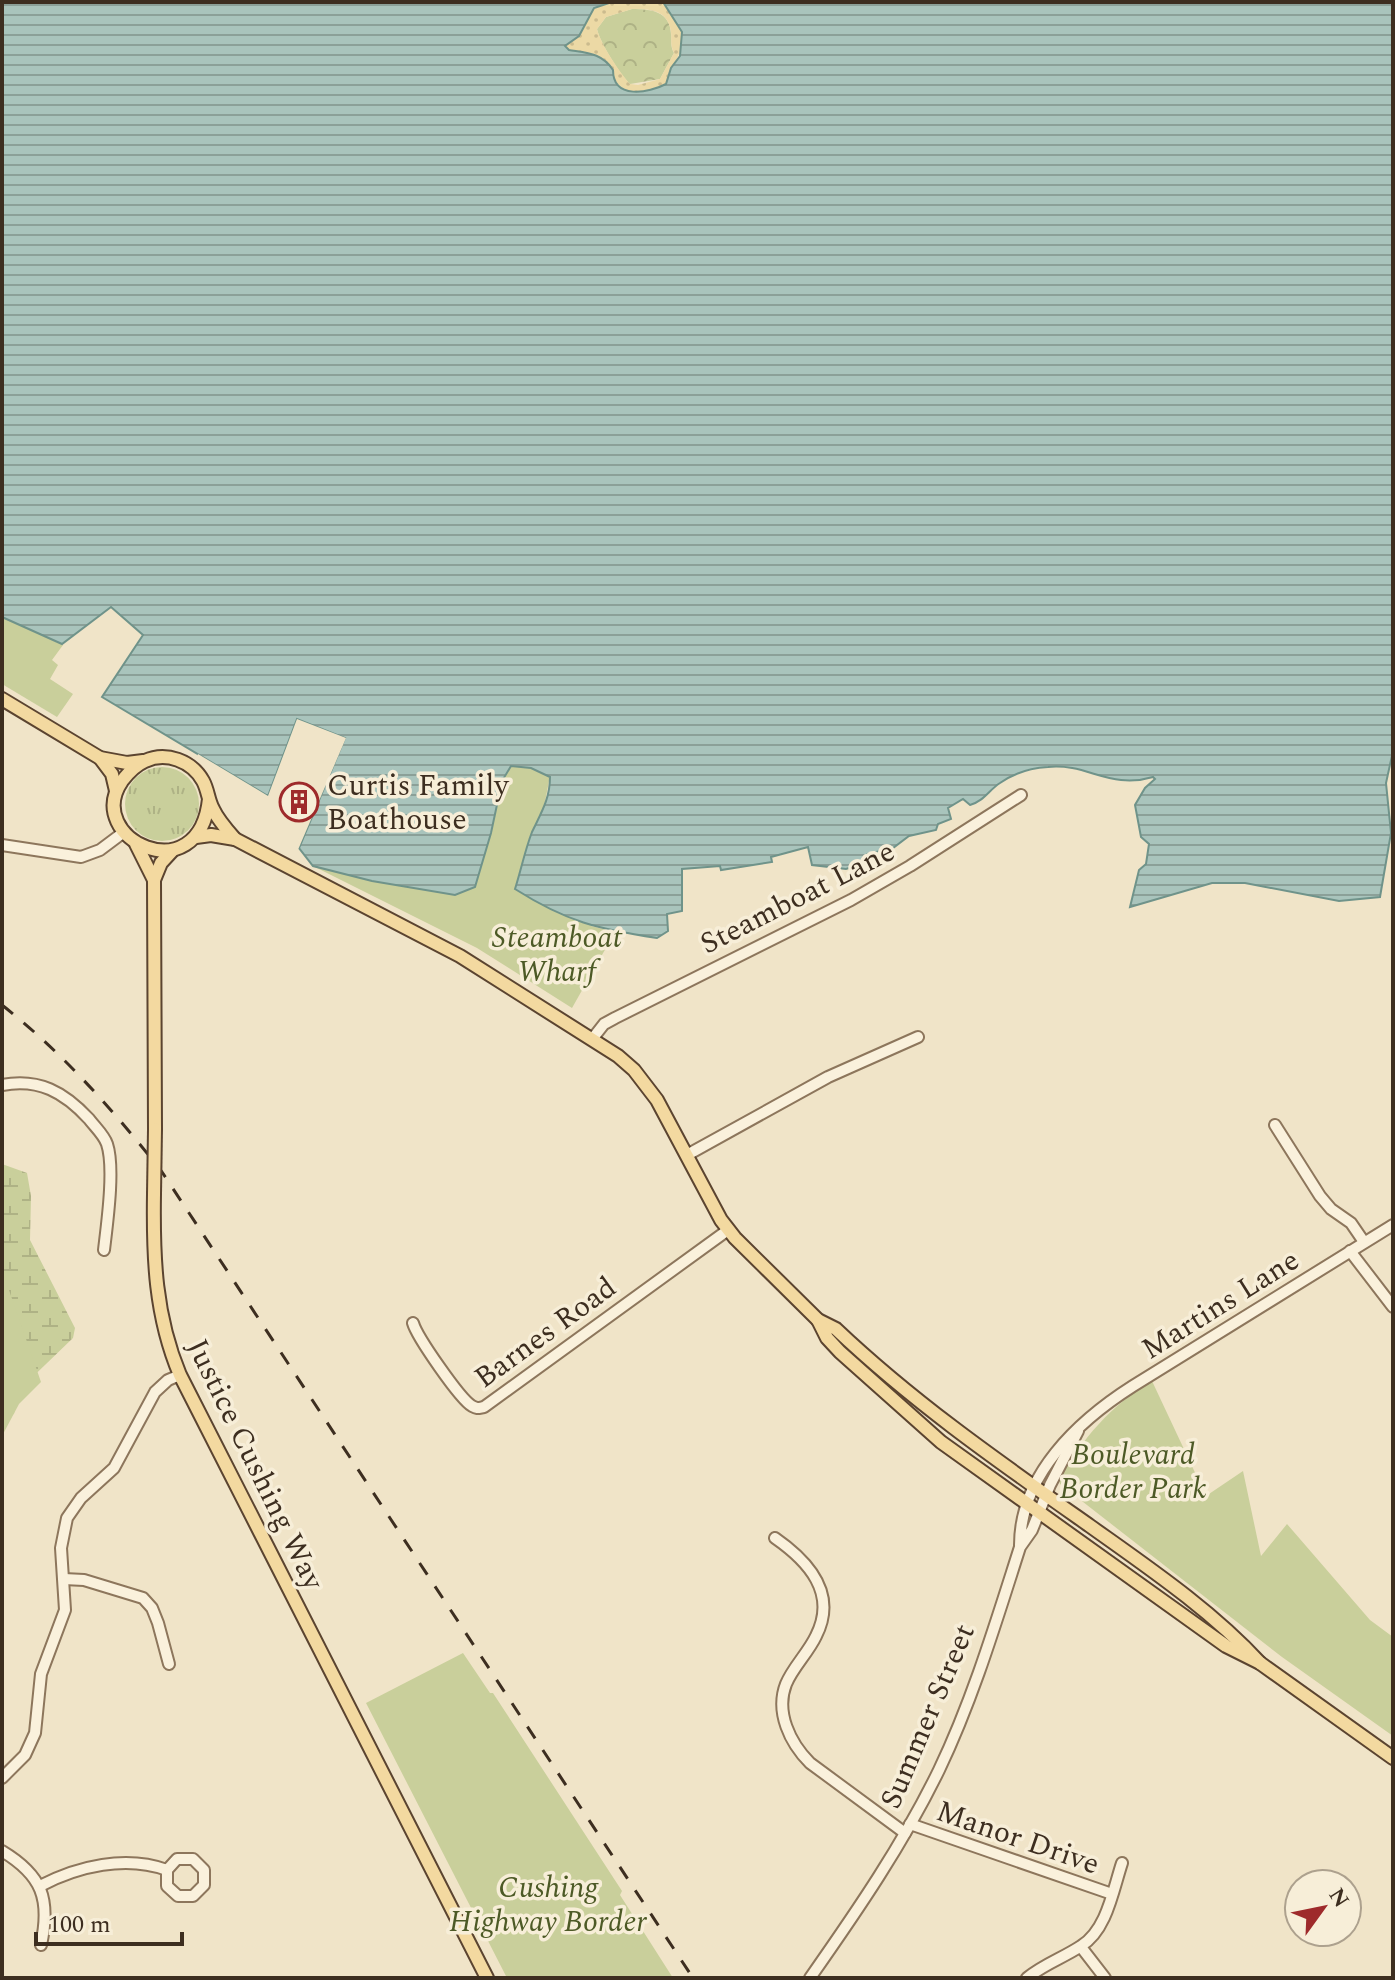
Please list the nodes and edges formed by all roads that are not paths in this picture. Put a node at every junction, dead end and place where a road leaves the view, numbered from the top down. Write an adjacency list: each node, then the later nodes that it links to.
1 (2, 699): 2 (main road)
2 (100, 758): 3 (main road); 4 (main road)
3 (143, 761): 4 (main road); 6 (main road)
4 (116, 791): 7 (main road)
5 (1021, 795): 15 (street, Steamboat Lane)
6 (209, 799): 8 (main road); 9 (main road)
7 (124, 832): 10 (main road); 11 (street)
8 (196, 837): 9 (main road); 12 (main road)
9 (235, 839): 15 (main road)
10 (136, 844): 12 (main road); 13 (main road, Justice Cushing Way)
11 (2, 845)
12 (173, 850): 13 (main road)
13 (154, 880): 27 (main road, Justice Cushing Way, bridge)
14 (918, 1037): 18 (street)
15 (593, 1038): 18 (main road)
16 (2, 1085): 22 (street)
17 (1275, 1125): 21 (street)
18 (687, 1155): 20 (main road)
19 (1393, 1225): 21 (street, Martins Lane)
20 (728, 1230): 25 (main road); 26 (street, Barnes Road)
21 (1364, 1242): 23 (street, Martins Lane)
22 (104, 1250)
23 (1350, 1251): 24 (street); 28 (street, Martins Lane)
24 (1393, 1307)
25 (818, 1320): 29 (main road); 31 (main road)
26 (413, 1323)
27 (180, 1375): 35 (street); 48 (main road, Justice Cushing Way)
28 (1078, 1431): 29 (street, Martins Lane); 30 (street, Martins Lane)
29 (1034, 1486): 30 (main road); 31 (street, Summer Street)
30 (1046, 1495): 32 (street, Summer Street); 36 (main road)
31 (1026, 1504): 32 (main road); 34 (street, Summer Street)
32 (1039, 1513): 34 (street, Summer Street); 36 (main road)
33 (775, 1538): 40 (street, Manor Drive)
34 (1020, 1547): 40 (street, Summer Street)
35 (64, 1579): 37 (street); 39 (street)
36 (1260, 1663): 38 (main road)
37 (169, 1664)
38 (1393, 1758)
39 (2, 1778)
40 (908, 1828): 45 (street, Manor Drive); 49 (street, Summer Street)
41 (2, 1851): 44 (street)
42 (1122, 1863): 45 (street)
43 (167, 1870): 44 (street)
44 (40, 1886): 46 (street)
45 (1112, 1894): 47 (street)
46 (41, 1945)
47 (1081, 1947): 50 (street); 51 (street)
48 (487, 1978)
49 (810, 1978)
50 (1027, 1978)
51 (1105, 1978)

